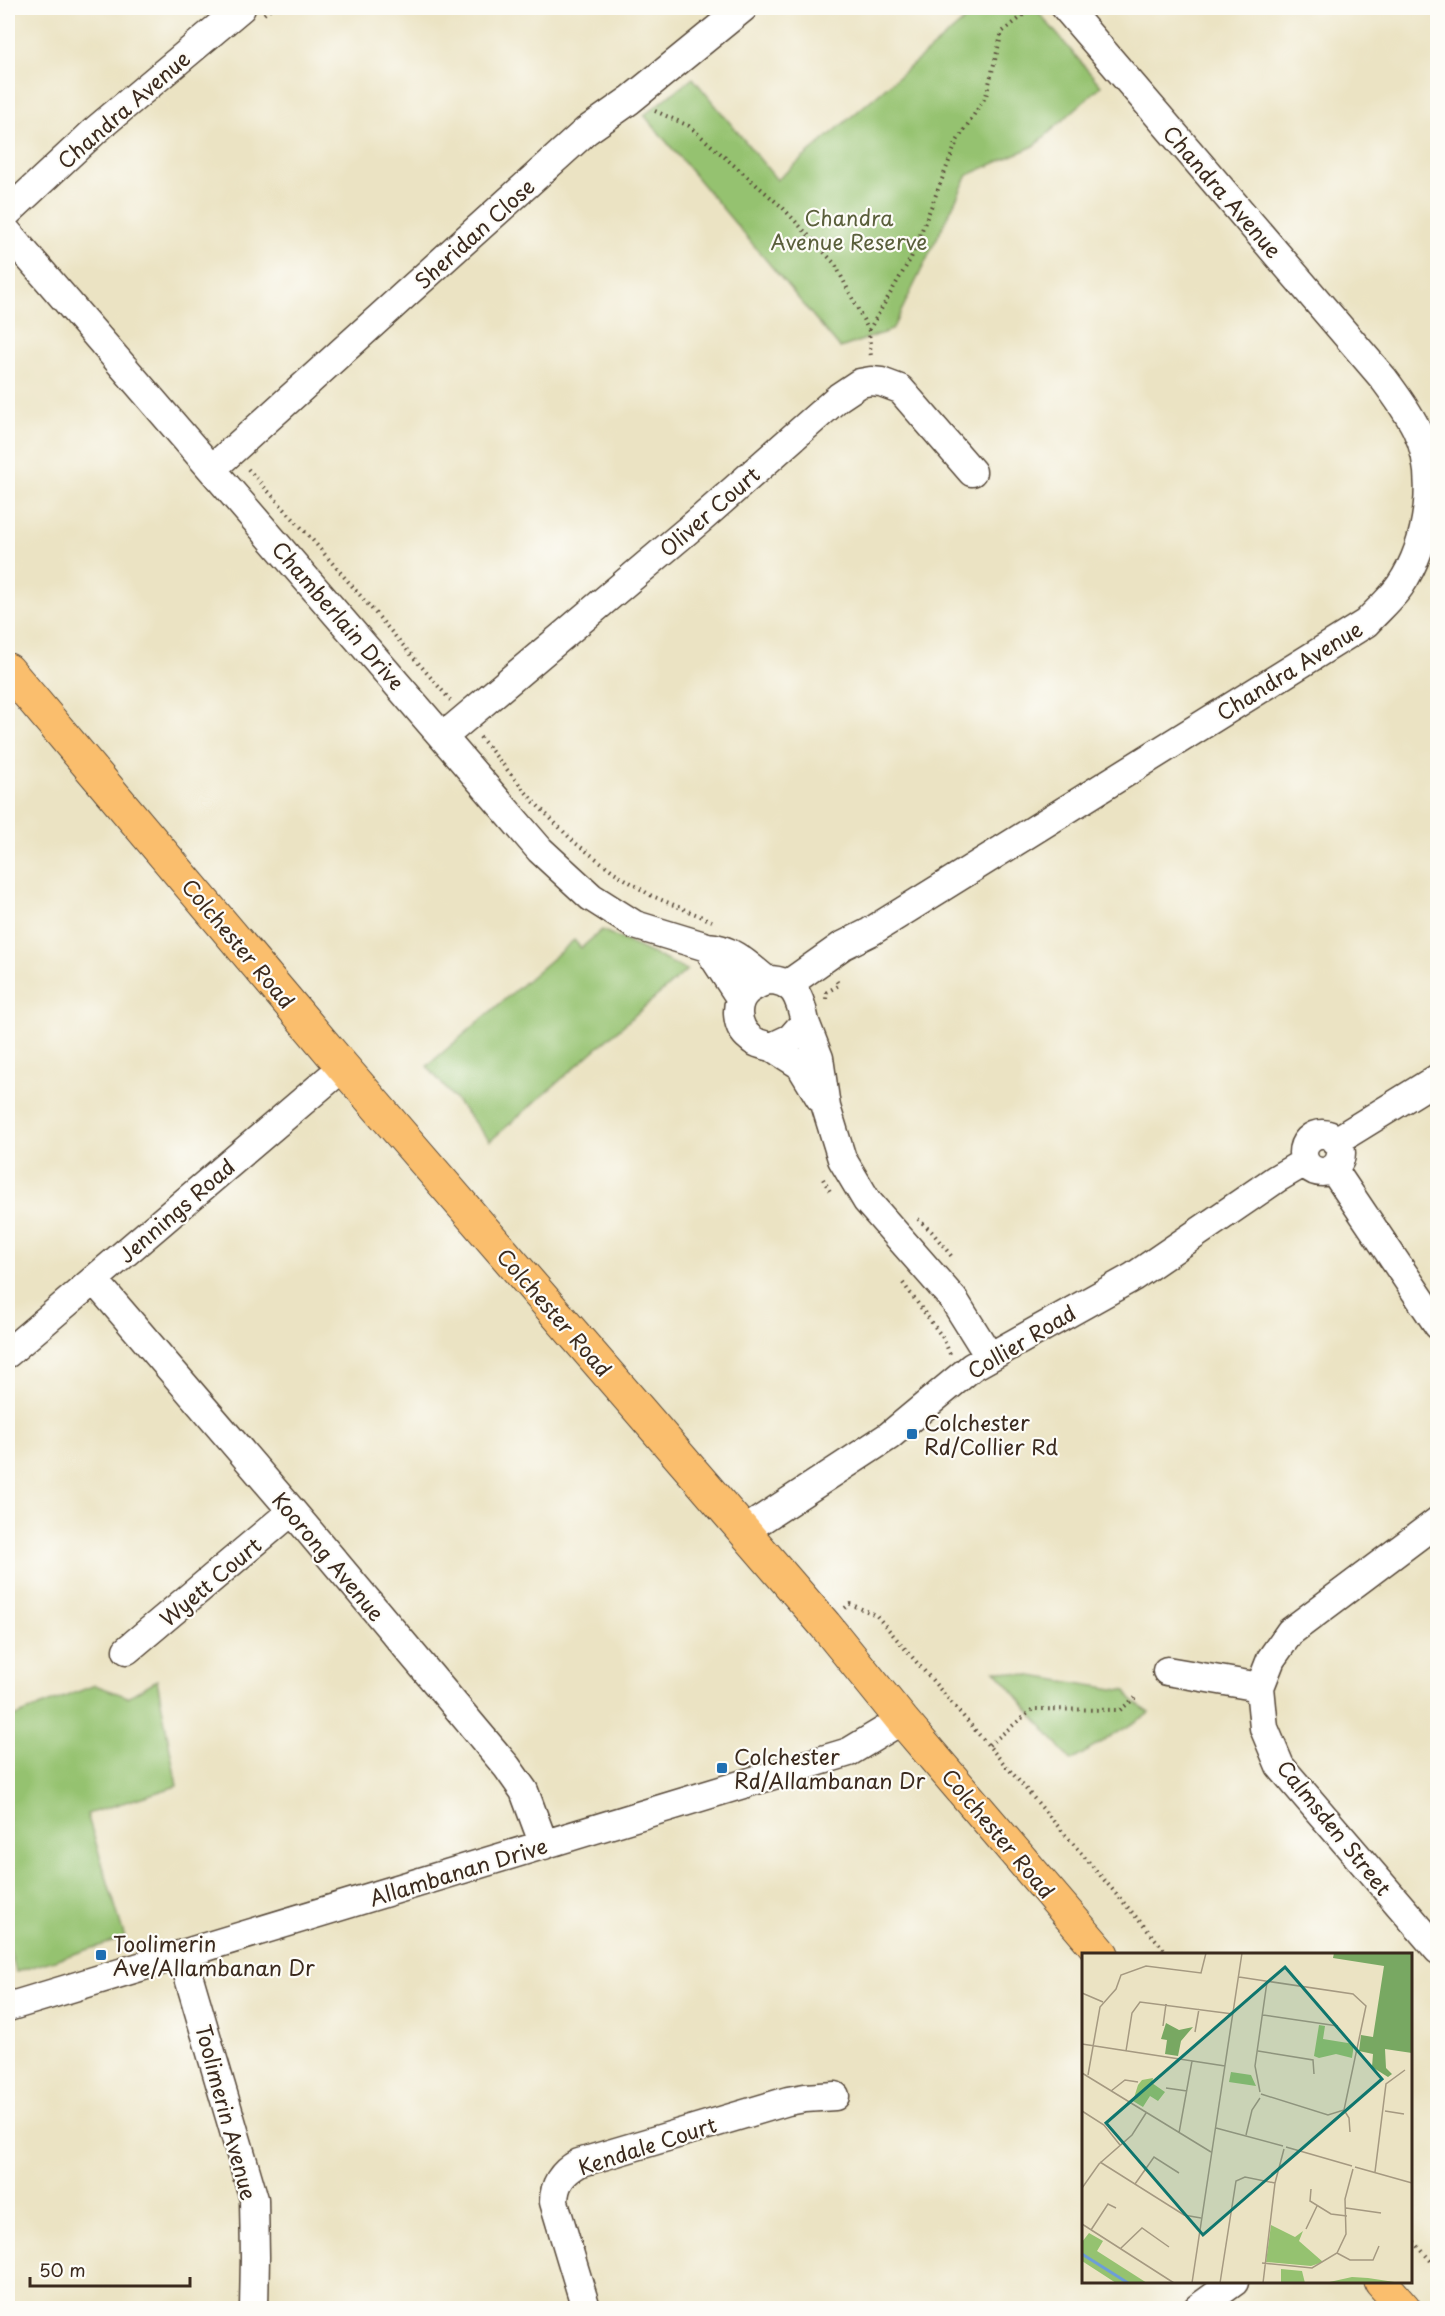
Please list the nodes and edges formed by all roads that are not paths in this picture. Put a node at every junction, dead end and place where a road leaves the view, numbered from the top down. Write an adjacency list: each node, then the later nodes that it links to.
1 (241, 8): 4 (street, Chandra Avenue)
2 (743, 8): 6 (street, Sheridan Close)
3 (1066, 8): 8 (street, Chandra Avenue)
4 (8, 212)
5 (8, 233): 6 (street, Chamberlain Drive)
6 (213, 468): 10 (street, Chamberlain Drive)
7 (972, 472): 10 (street, Oliver Court)
8 (1433, 481): 11 (street, Chandra Avenue)
9 (10, 678): 16 (main road, Colchester Road)
10 (454, 728): 12 (street, Chamberlain Drive)
11 (870, 932): 13 (street, Chandra Avenue); 13 (street, Chandra Avenue)
12 (713, 935): 13 (street, Chamberlain Drive); 14 (street)
13 (803, 994): 14 (street); 15 (street); 18 (street)
14 (741, 999): 15 (street)
15 (772, 1047): 18 (street)
16 (344, 1066): 22 (street, Jennings Road); 28 (main road, Colchester Road)
17 (1437, 1078): 19 (street)
18 (826, 1107): 25 (street)
19 (1336, 1141): 20 (street); 21 (street)
20 (1305, 1162): 21 (street); 25 (street, Collier Road)
21 (1333, 1169): 23 (street)
22 (94, 1280): 24 (street, Jennings Road); 26 (street, Koorong Avenue)
23 (1437, 1325)
24 (8, 1353)
25 (989, 1356): 28 (street, Collier Road)
26 (292, 1511): 29 (street, Wyett Court); 33 (street, Koorong Avenue)
27 (1437, 1521): 31 (street, Calmsden Street)
28 (744, 1531): 32 (main road, Colchester Road)
29 (127, 1650)
30 (1167, 1671): 31 (street)
31 (1260, 1687): 34 (street, Calmsden Street)
32 (902, 1720): 33 (street, Allambanan Drive); 35 (main road, Colchester Road)
33 (544, 1845): 36 (street, Allambanan Drive)
34 (1437, 1950)
35 (1101, 1953)
36 (182, 1954): 37 (street, Allambanan Drive); 41 (street, Toolimerin Avenue)
37 (8, 2007)
38 (835, 2096): 42 (street, Kendale Court)
39 (1233, 2283): 43 (street)
40 (1382, 2283): 44 (main road)
41 (254, 2308)
42 (586, 2308)
43 (1198, 2308)
44 (1404, 2308)

